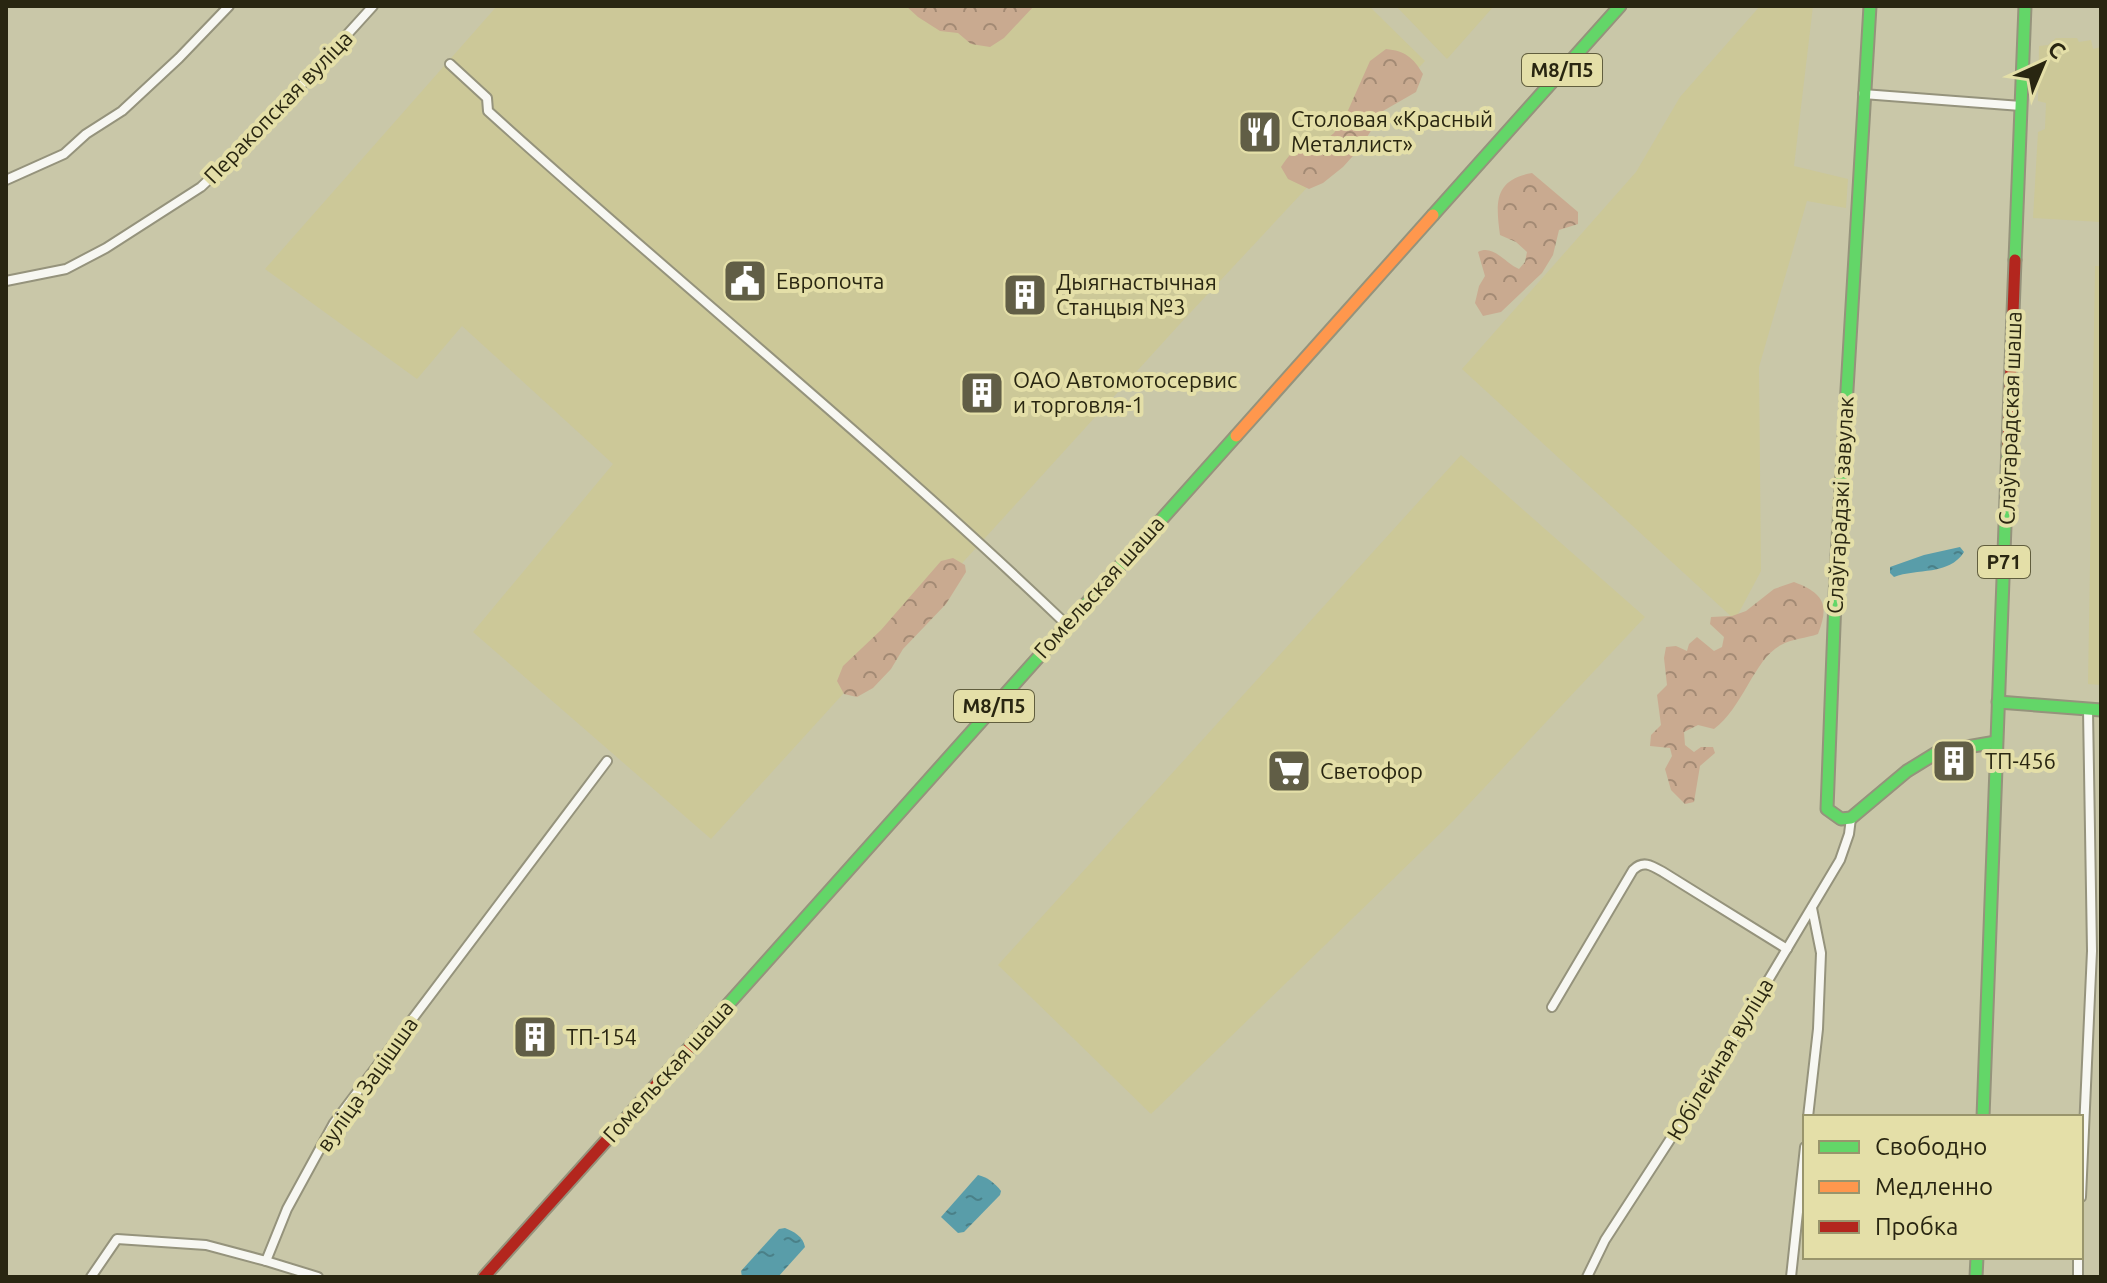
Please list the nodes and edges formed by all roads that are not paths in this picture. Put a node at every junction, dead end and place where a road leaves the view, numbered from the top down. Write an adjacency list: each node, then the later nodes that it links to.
1 (229, 6): 9 (street)
2 (373, 6): 10 (street, Перакопская вуліца)
3 (1620, 6): 11 (main road, Гомельская шаша / М8/П5)
4 (1870, 6): 7 (main road, Слаўгарадзкі завулак)
5 (2025, 6): 8 (main road, Слаўгарадская шаша / Р71)
6 (450, 64): 11 (street)
7 (1863, 94): 8 (street); 17 (main road, Слаўгарадзкі завулак)
8 (2021, 106): 12 (main road, Слаўгарадская шаша / Р71)
9 (6, 180)
10 (6, 281)
11 (1066, 624): 30 (main road, Гомельская шаша / М8/П5)
12 (1998, 702): 13 (main road); 15 (main road, Слаўгарадская шаша / Р71)
13 (2088, 710): 14 (main road); 19 (street)
14 (2101, 710)
15 (1996, 742): 17 (main road); 24 (main road, Слаўгарадская шаша / Р71)
16 (607, 761): 27 (street, вуліца Зацішша)
17 (1851, 818): 18 (street, Юбілейная вуліца)
18 (1811, 908): 21 (street, Юбілейная вуліца); 23 (street)
19 (2089, 919): 20 (street); 25 (street)
20 (2101, 919)
21 (1787, 949): 22 (street); 31 (street, Юбілейная вуліца)
22 (1552, 1007)
23 (1808, 1115)
24 (1983, 1115)
25 (2083, 1152)
26 (1803, 1166): 32 (street)
27 (266, 1261): 28 (street); 29 (street)
28 (311, 1276)
29 (91, 1277)
30 (484, 1277)
31 (1587, 1277)
32 (1791, 1277)

